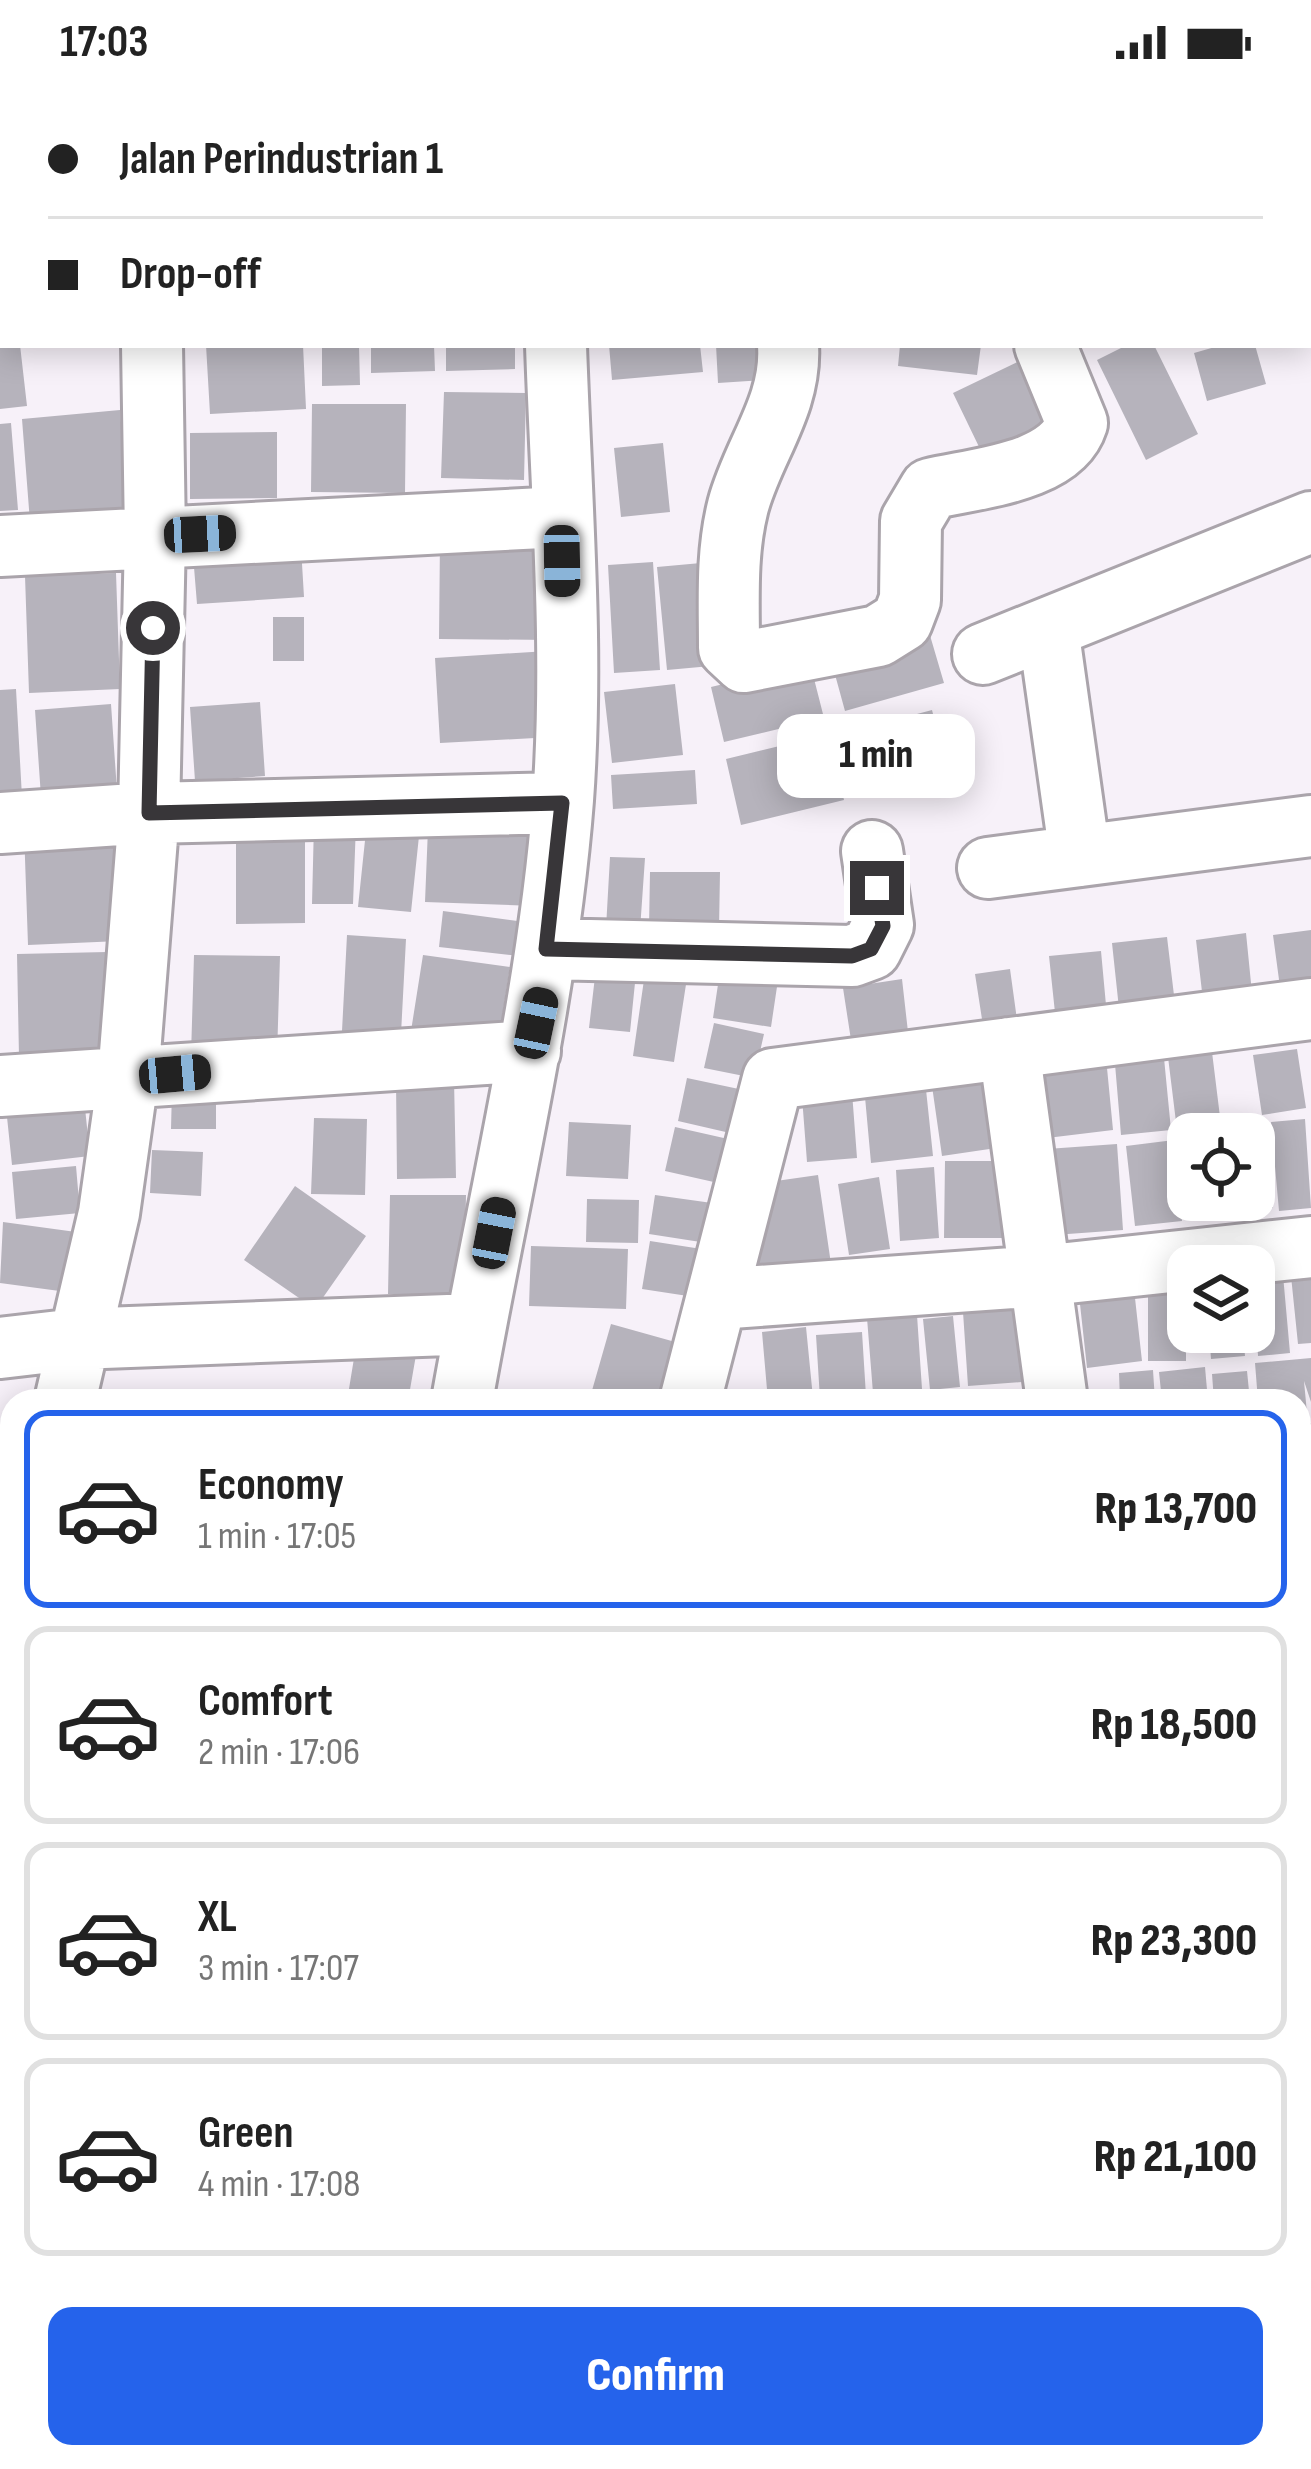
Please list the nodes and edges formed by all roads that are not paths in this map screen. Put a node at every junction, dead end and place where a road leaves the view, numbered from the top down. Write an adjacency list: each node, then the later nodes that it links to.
1 (152, 348): 7 (street)
2 (556, 348): 5 (street)
3 (788, 348): 4 (street)
4 (1046, 348)
5 (562, 517): 7 (street); 12 (street)
6 (1311, 522): 9 (street)
7 (155, 536): 8 (street); 13 (street)
8 (0, 546)
9 (1048, 628): 10 (street); 17 (street)
10 (983, 654)
11 (1311, 793): 15 (street)
12 (562, 803): 13 (street); 19 (street)
13 (149, 813): 14 (street); 23 (street)
14 (0, 824)
15 (1284, 829): 17 (street)
16 (872, 851): 19 (street)
17 (1081, 856): 18 (street)
18 (988, 868)
19 (546, 949): 22 (street)
20 (1311, 1009): 21 (street)
21 (1009, 1048): 26 (street); 27 (street)
22 (530, 1051): 23 (street); 28 (street)
23 (128, 1078): 24 (street); 29 (street)
24 (0, 1086)
25 (1311, 1246): 26 (street)
26 (1040, 1276): 27 (street); 34 (street)
27 (717, 1299): 33 (street)
28 (476, 1324): 29 (street); 32 (street)
29 (77, 1340): 30 (street); 31 (street)
30 (0, 1348)
31 (67, 1389)
32 (464, 1389)
33 (693, 1389)
34 (1055, 1389)

